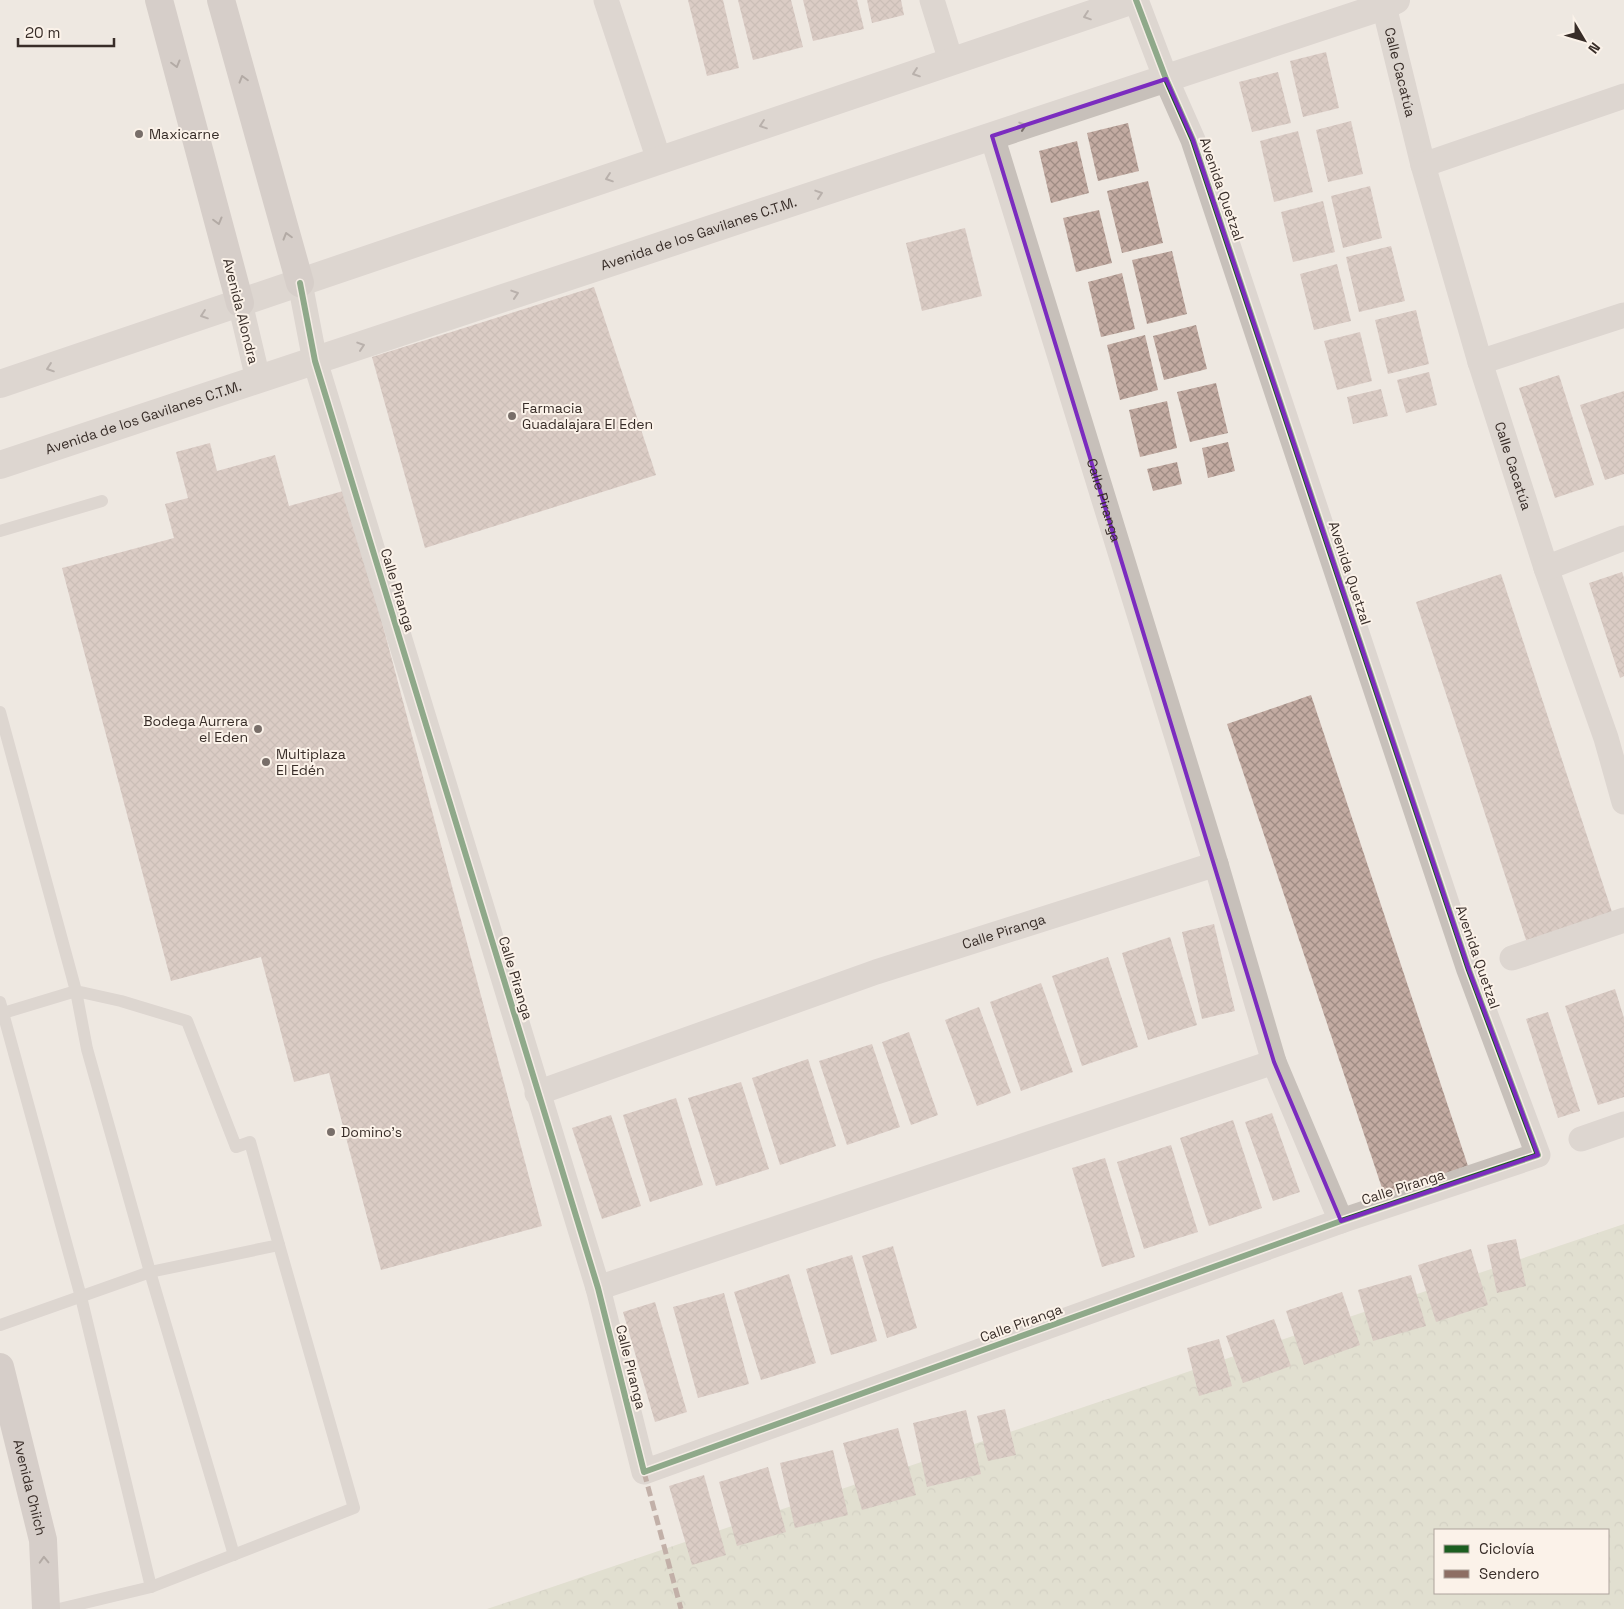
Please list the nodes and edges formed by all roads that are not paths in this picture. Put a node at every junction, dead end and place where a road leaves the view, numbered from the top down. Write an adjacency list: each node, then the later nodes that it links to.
1 (159, 0): 14 (main road, Avenida Alondra, one-way to 14)
2 (221, 0): 13 (main road, one-way to 2)
3 (606, 0): 11 (street)
4 (932, 0): 7 (street)
5 (1134, 0): 7 (street, one-way to 7); 8 (street, Avenida Quetzal)
6 (1390, 3): 8 (street, Avenida de los Gavilanes C.T.M.); 12 (street, Calle Cacatúa)
7 (951, 61): 11 (street, one-way to 11)
8 (1166, 79): 10 (street, Avenida de los Gavilanes C.T.M., one-way to 8); 37 (street, Avenida Quetzal)
9 (1624, 96): 12 (street)
10 (992, 136): 16 (street, Avenida de los Gavilanes C.T.M., one-way to 10); 28 (street, Calle Piranga)
11 (659, 160): 13 (street, one-way to 13)
12 (1423, 166): 17 (street, Calle Cacatúa)
13 (300, 283): 14 (street); 16 (street)
14 (240, 303): 18 (street, Avenida Alondra); 19 (street, one-way to 19)
15 (1624, 314): 17 (street)
16 (314, 361): 18 (street, Avenida Alondra); 34 (street, Calle Piranga)
17 (1480, 362): 24 (street, Calle Cacatúa)
18 (258, 379): 20 (street, Avenida de los Gavilanes C.T.M.)
19 (0, 384)
20 (0, 465)
21 (102, 501): 22 (lane)
22 (0, 531)
23 (1624, 538): 24 (street)
24 (1546, 568): 26 (street, Calle Cacatúa)
25 (0, 712): 31 (lane)
26 (1615, 735): 27 (street, Calle Cacatúa)
27 (1624, 802)
28 (1216, 864): 33 (street, Calle Piranga); 34 (street, Calle Piranga)
29 (1624, 920): 30 (street)
30 (1512, 958)
31 (76, 991): 32 (lane); 39 (lane); 40 (lane)
32 (1, 1010): 42 (lane)
33 (1274, 1062): 38 (street, Calle Piranga); 41 (street)
34 (538, 1093): 41 (street, Calle Piranga)
35 (1624, 1124): 36 (street)
36 (1581, 1139)
37 (1538, 1155): 38 (street, Calle Piranga)
38 (1341, 1221): 41 (street, Calle Piranga)
39 (279, 1245): 40 (lane); 45 (lane)
40 (150, 1272): 42 (lane); 45 (lane)
41 (598, 1288)
42 (81, 1297): 43 (lane); 46 (lane)
43 (0, 1324)
44 (0, 1367): 47 (main road, Avenida Chiich, one-way to 44)
45 (234, 1555): 46 (lane)
46 (151, 1587): 48 (lane)
47 (46, 1609)
48 (59, 1609)

